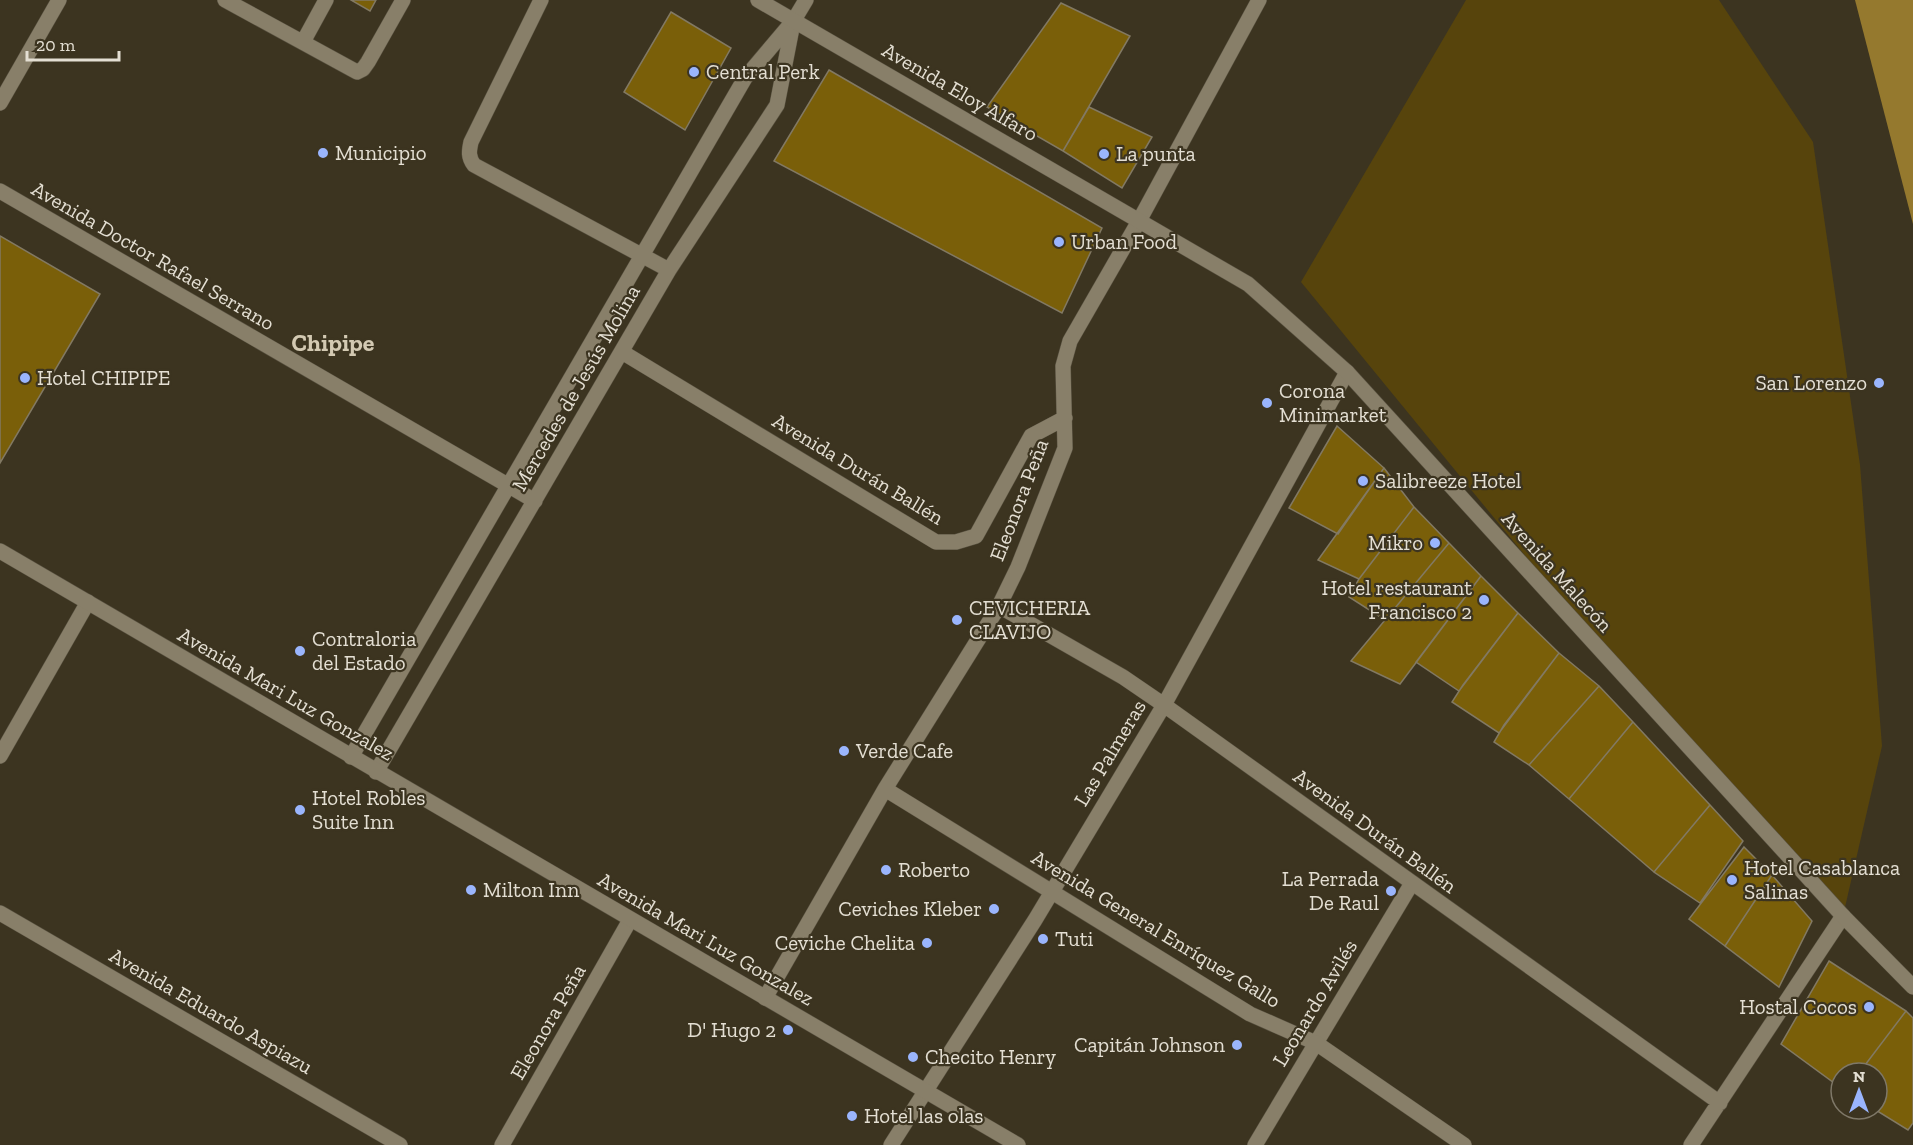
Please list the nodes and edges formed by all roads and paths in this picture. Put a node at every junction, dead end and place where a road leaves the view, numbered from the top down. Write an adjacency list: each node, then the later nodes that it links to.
1 (59, 0): 11 (street)
2 (225, 0): 10 (street)
3 (326, 0): 10 (street)
4 (403, 0): 10 (street)
5 (541, 0): 14 (street)
6 (759, 0): 9 (street, Avenida Eloy Alfaro)
7 (806, 0): 9 (street, Mercedes de Jesús Molina)
8 (1259, 0): 13 (street, Eleonora Peña)
9 (794, 20): 13 (street, Avenida Eloy Alfaro); 14 (street, Mercedes de Jesús Molina); 15 (street, Mercedes de Jesús Molina)
10 (303, 42)
11 (0, 103)
12 (0, 192): 19 (street, Avenida Doctor Rafael Serrano)
13 (1139, 221): 17 (street, Avenida Malecón); 18 (street, Eleonora Peña)
14 (642, 255): 15 (street); 19 (street, Mercedes de Jesús Molina)
15 (669, 270): 16 (street, Mercedes de Jesús Molina)
16 (622, 352): 18 (street, Avenida Durán Ballén); 20 (street, Mercedes de Jesús Molina)
17 (1347, 372): 24 (street, Las Palmeras); 32 (street, Avenida Malecón)
18 (1065, 418): 23 (street, Eleonora Peña)
19 (509, 486): 20 (street, Avenida Doctor Rafael Serrano); 26 (street, Mercedes de Jesús Molina)
20 (535, 501): 27 (street, Mercedes de Jesús Molina)
21 (0, 551): 22 (street, Avenida Mari Luz Gonzalez)
22 (88, 602): 25 (street); 26 (street, Avenida Mari Luz Gonzalez)
23 (999, 606): 24 (street, Avenida Durán Ballén); 28 (street, Eleonora Peña)
24 (1164, 705): 29 (street, Avenida Durán Ballén); 30 (street, Las Palmeras)
25 (0, 756)
26 (351, 757): 27 (street, Avenida Mari Luz Gonzalez)
27 (376, 772): 33 (street, Avenida Mari Luz Gonzalez)
28 (885, 789): 30 (street, Avenida General Enríquez Gallo); 35 (street, Eleonora Peña)
29 (1412, 883): 36 (street, Leonardo Avilés); 38 (street, Avenida Durán Ballén)
30 (1053, 891): 36 (street, Avenida General Enríquez Gallo); 37 (street, Las Palmeras)
31 (0, 913): 39 (street, Avenida Eduardo Aspiazu)
32 (1843, 916): 34 (street, Avenida Malecón); 38 (street)
33 (630, 920): 35 (street, Avenida Mari Luz Gonzalez); 40 (street, Eleonora Peña)
34 (1913, 987)
35 (765, 998): 37 (street, Avenida Mari Luz Gonzalez)
36 (1316, 1043): 43 (street, Leonardo Avilés); 44 (street, Avenida General Enríquez Gallo)
37 (926, 1091): 41 (street, Las Palmeras); 42 (street, Avenida Mari Luz Gonzalez)
38 (1720, 1103): 45 (street)
39 (400, 1145)
40 (502, 1145)
41 (891, 1145)
42 (1018, 1145)
43 (1256, 1145)
44 (1464, 1145)
45 (1691, 1145)

